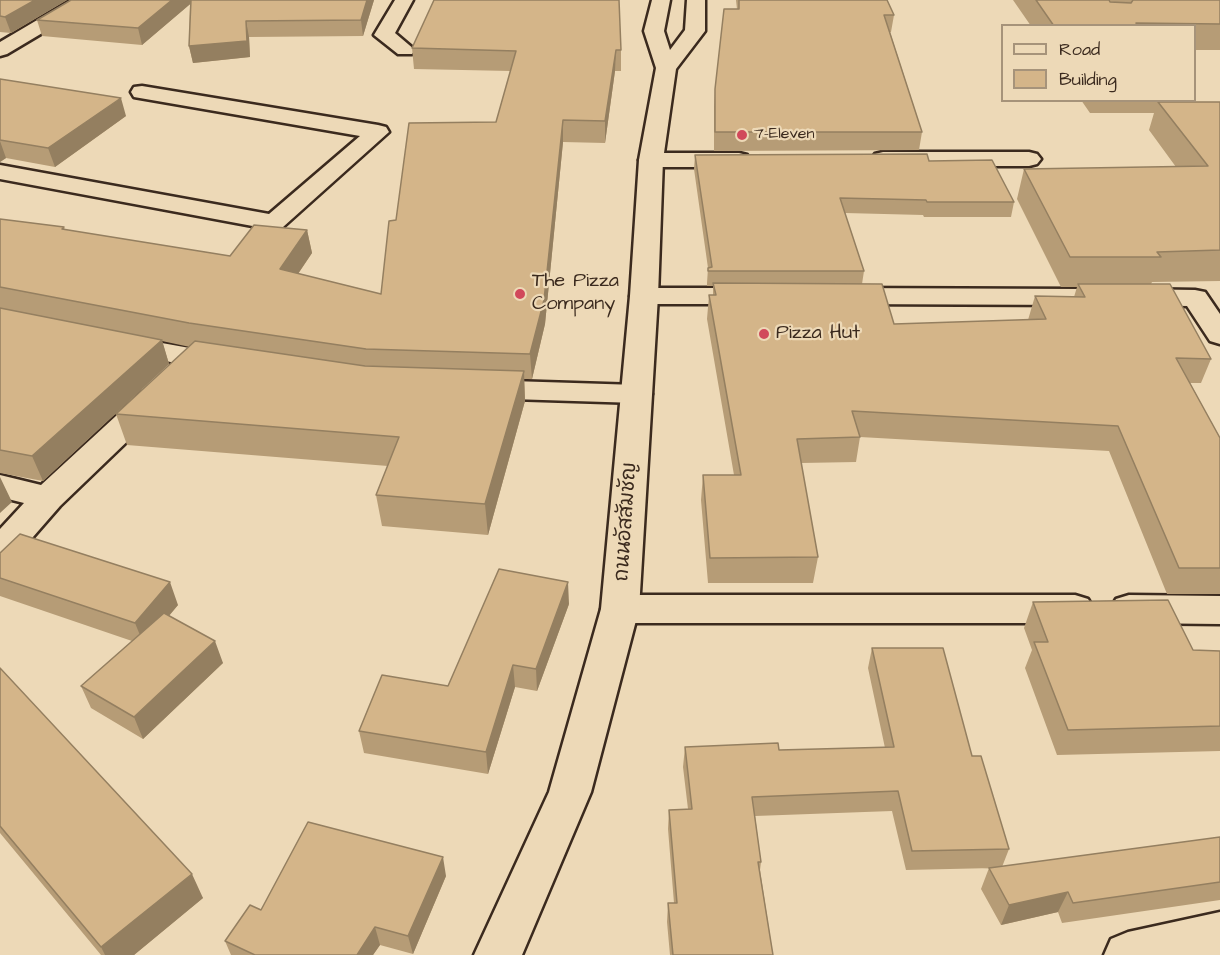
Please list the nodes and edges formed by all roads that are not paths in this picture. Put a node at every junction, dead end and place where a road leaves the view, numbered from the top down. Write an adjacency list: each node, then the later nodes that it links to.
1 (84, 0): 6 (main road)
2 (404, 0): 8 (main road)
3 (661, 0): 9 (main road, ถนนอัสสัมชัญ)
4 (696, 0): 9 (main road, ถนนอัสสัมชัญ)
5 (0, 27): 6 (main road)
6 (34, 29): 7 (main road)
7 (0, 50)
8 (405, 50)
9 (666, 68): 12 (main road, ถนนอัสสัมชัญ)
10 (142, 92): 15 (main road)
11 (1029, 159): 14 (main road)
12 (651, 160): 13 (main road); 16 (main road, ถนนอัสสัมชัญ)
13 (758, 160)
14 (864, 160)
15 (0, 172)
16 (644, 296): 17 (main road); 24 (main road, ถนนอัสสัมชัญ)
17 (776, 296)
18 (812, 296): 19 (main road)
19 (1220, 335)
20 (92, 339): 21 (main road)
21 (196, 359): 22 (main road); 26 (main road)
22 (254, 368)
23 (452, 388): 24 (main road)
24 (637, 394): 28 (main road, ถนนอัสสัมชัญ)
25 (0, 486): 26 (main road)
26 (48, 498): 27 (main road)
27 (0, 552)
28 (620, 609): 29 (main road); 31 (main road, ถนนอัสสัมชัญ)
29 (1220, 610)
30 (1220, 934): 32 (main road)
31 (498, 955)
32 (1128, 955)

